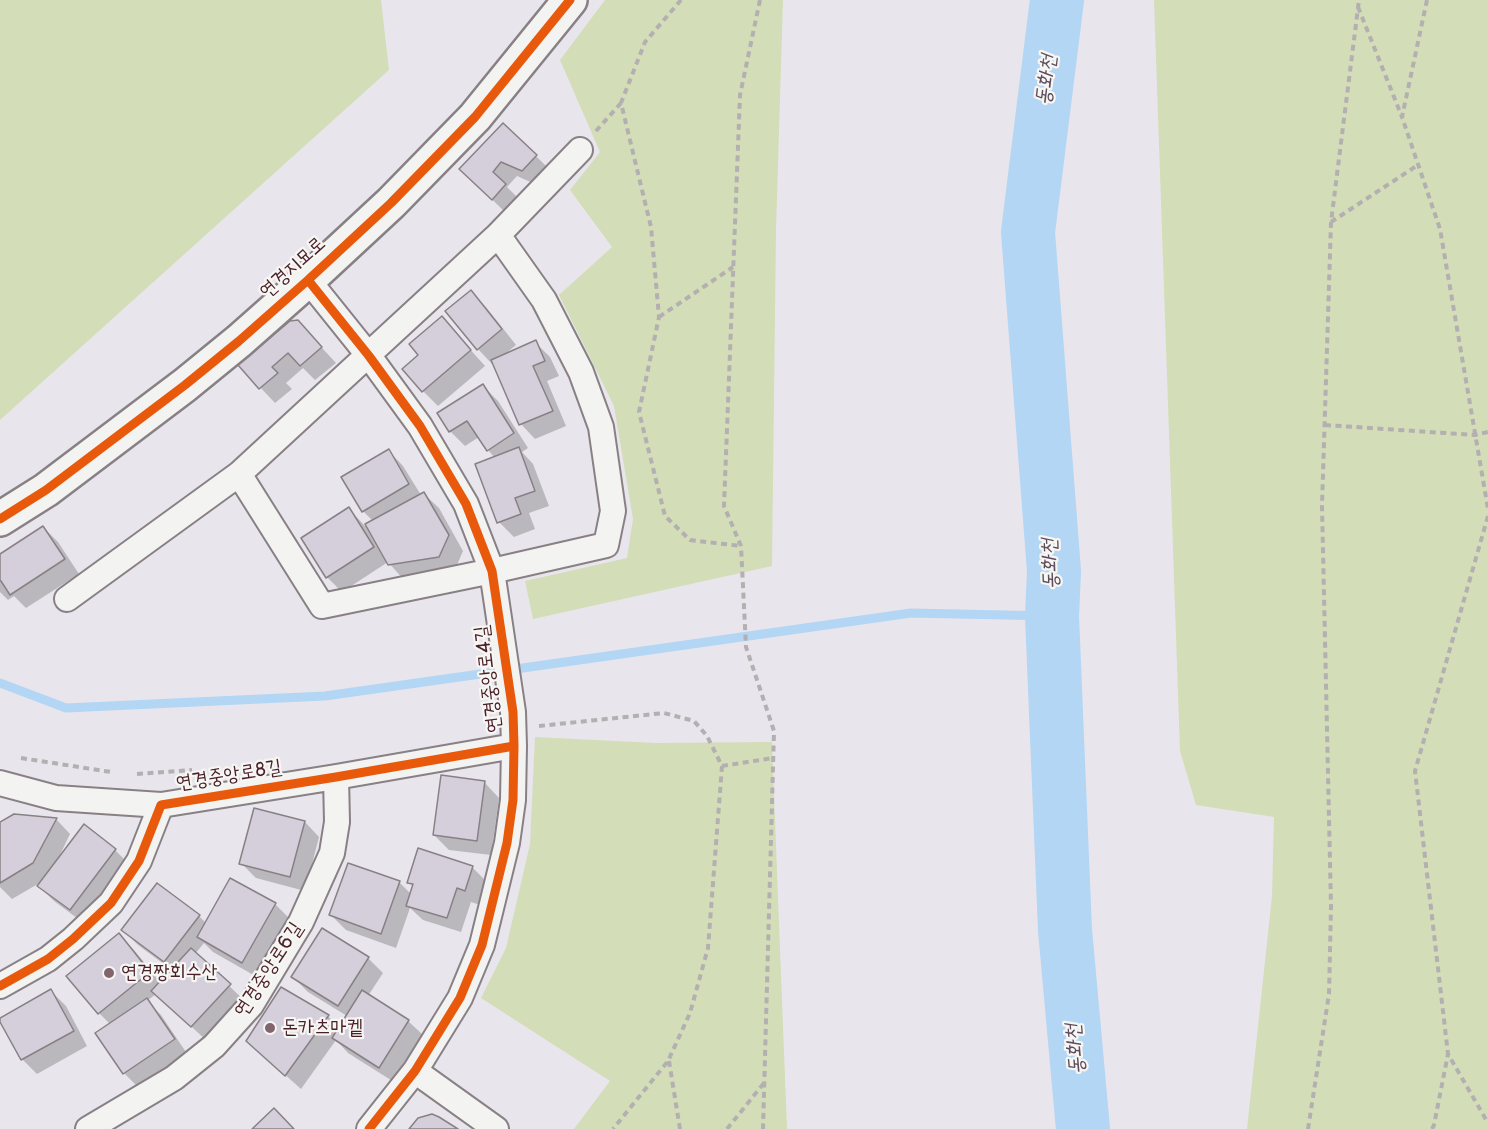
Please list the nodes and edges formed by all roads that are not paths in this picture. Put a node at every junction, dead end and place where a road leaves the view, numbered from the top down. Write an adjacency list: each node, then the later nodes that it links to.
1 (570, 0): 4 (street, 연경지묘로)
2 (579, 150): 3 (street)
3 (498, 235): 5 (street); 8 (street)
4 (308, 280): 5 (street, 연경중앙로4길); 7 (street, 연경지묘로)
5 (369, 356): 6 (street); 8 (street, 연경중앙로4길)
6 (239, 474): 8 (street); 9 (street)
7 (0, 519)
8 (492, 571): 10 (street, 연경중앙로4길)
9 (67, 599)
10 (514, 729): 11 (street, 연경중앙로8길); 15 (street, 연경중앙로4길)
11 (336, 777): 13 (street, 연경중앙로8길); 16 (street, 연경중앙로6길)
12 (0, 783): 13 (street, 연경중앙로8길)
13 (161, 805): 14 (street, 연경중앙로8길)
14 (0, 986)
15 (415, 1071): 17 (street, 연경중앙로4길); 18 (street)
16 (88, 1129)
17 (369, 1129)
18 (496, 1129)

